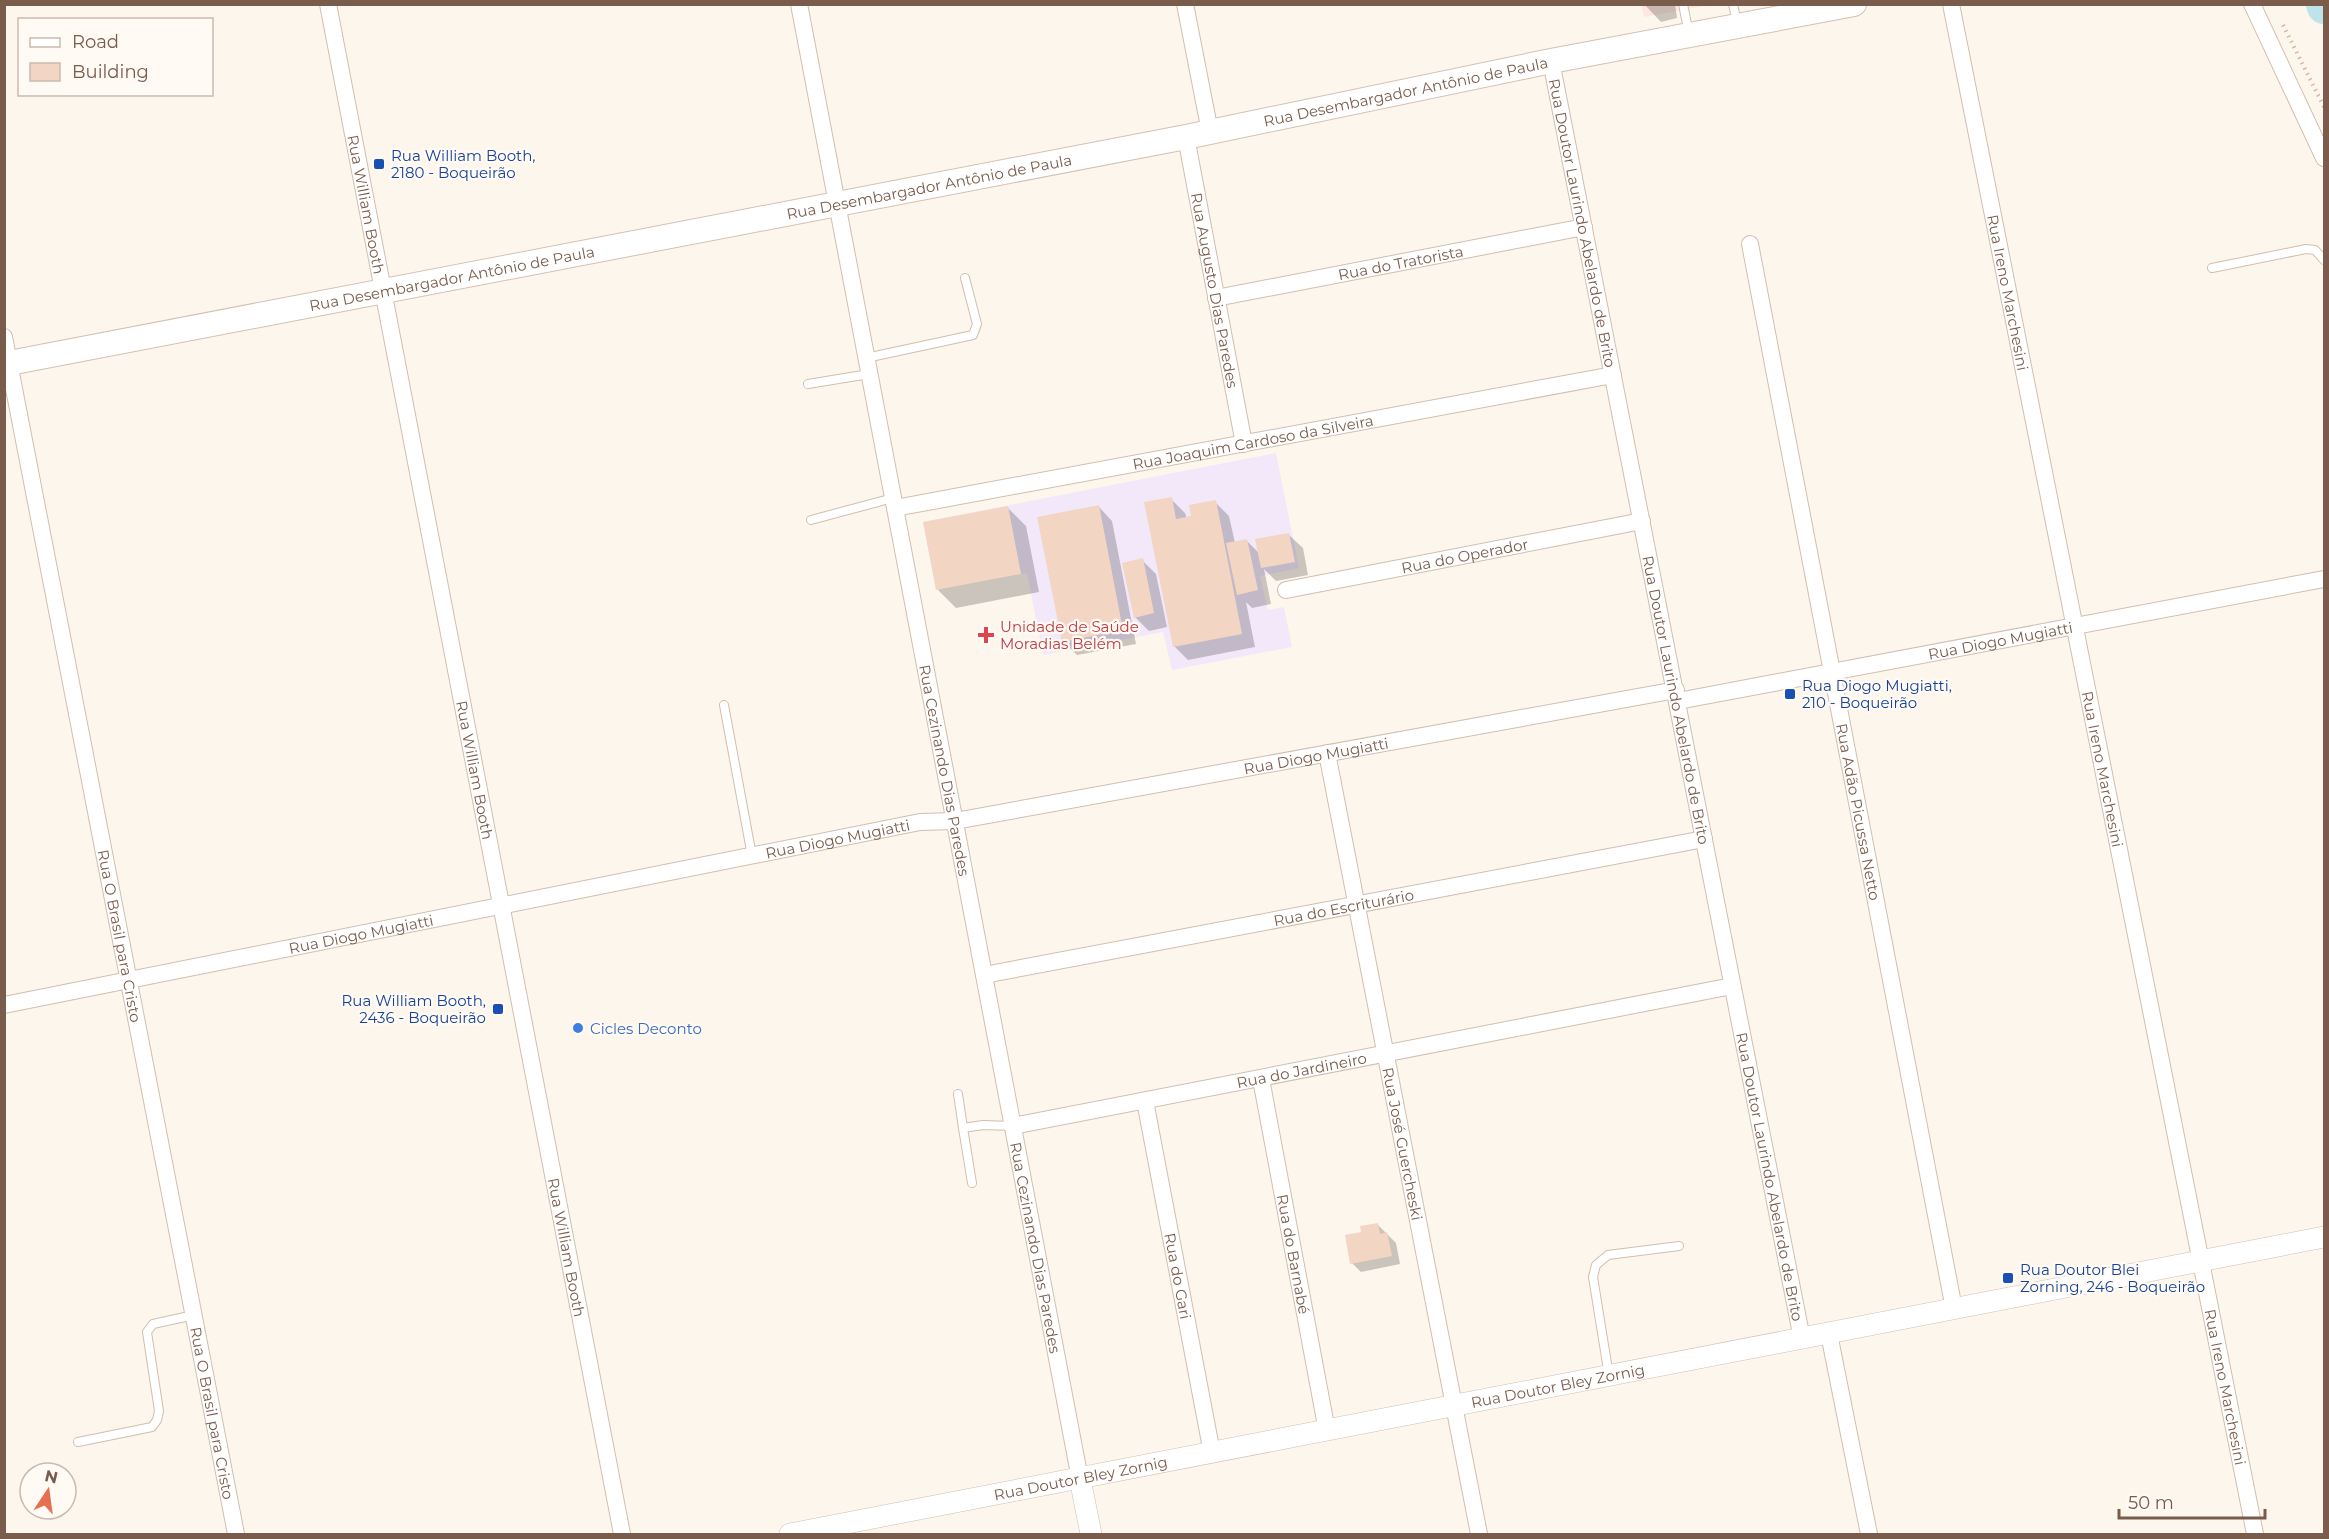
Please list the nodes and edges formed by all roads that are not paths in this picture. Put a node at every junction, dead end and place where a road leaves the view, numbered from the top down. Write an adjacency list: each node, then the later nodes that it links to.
1 (328, 4): 20 (street, Rua William Booth)
2 (799, 4): 14 (street, Rua Cezinando Dias Paredes)
3 (1185, 4): 11 (street)
4 (1683, 4): 9 (lane)
5 (1854, 4): 8 (main road, Rua Desembargador Antônio de Paula)
6 (1951, 4): 33 (street, Rua Ireno Marchesini)
7 (2252, 4): 13 (street)
8 (1736, 15): 9 (main road, Rua Desembargador Antônio de Paula)
9 (1689, 35): 10 (main road, Rua Desembargador Antônio de Paula)
10 (1551, 61): 11 (main road, Rua Desembargador Antônio de Paula); 15 (street, Rua Doutor Laurindo Abelardo de Brito)
11 (1210, 132): 12 (main road, Rua Desembargador Antônio de Paula)
12 (1186, 137): 14 (main road, Rua Desembargador Antônio de Paula); 21 (street, Rua Augusto Dias Paredes)
13 (2325, 158)
14 (837, 204): 20 (main road, Rua Desembargador Antônio de Paula); 24 (street, Rua Cezinando Dias Paredes)
15 (1584, 227): 21 (street, Rua do Tratorista); 25 (street, Rua Doutor Laurindo Abelardo de Brito)
16 (1750, 244): 34 (street, Rua Adão Picussa Netto)
17 (2325, 260): 18 (lane)
18 (2212, 268)
19 (965, 278): 24 (lane)
20 (383, 291): 23 (main road, Rua Desembargador Antônio de Paula); 41 (street, Rua William Booth)
21 (1216, 298): 27 (street, Rua Augusto Dias Paredes)
22 (4, 337): 23 (street, Rua O Brasil para Cristo)
23 (7, 364): 44 (street, Rua O Brasil para Cristo)
24 (868, 366): 26 (lane); 28 (street, Rua Cezinando Dias Paredes)
25 (1613, 375): 27 (street, Rua Joaquim Cardoso da Silveira); 30 (street, Rua Doutor Laurindo Abelardo de Brito)
26 (808, 384)
27 (1244, 444): 28 (street, Rua Joaquim Cardoso da Silveira)
28 (894, 503): 29 (lane); 38 (street, Rua Cezinando Dias Paredes)
29 (811, 520)
30 (1642, 521): 32 (street, Rua do Operador); 35 (street, Rua Doutor Laurindo Abelardo de Brito)
31 (2325, 579): 33 (street, Rua Diogo Mugiatti)
32 (1286, 590)
33 (2077, 628): 34 (street, Rua Diogo Mugiatti); 56 (street, Rua Ireno Marchesini)
34 (1831, 673): 35 (street, Rua Diogo Mugiatti); 57 (street, Rua Adão Picussa Netto)
35 (1677, 696): 37 (street, Rua Diogo Mugiatti); 39 (street, Rua Doutor Laurindo Abelardo de Brito)
36 (724, 705): 40 (lane)
37 (1327, 753): 38 (street, Rua Diogo Mugiatti); 42 (street, Rua José Guercheski)
38 (955, 820): 40 (street, Rua Diogo Mugiatti); 43 (street, Rua Cezinando Dias Paredes)
39 (1704, 839): 42 (street, Rua do Escriturário); 45 (street, Rua Doutor Laurindo Abelardo de Brito)
40 (752, 856): 41 (street, Rua Diogo Mugiatti)
41 (501, 906): 44 (street, Rua Diogo Mugiatti); 68 (street, Rua William Booth)
42 (1357, 906): 43 (street, Rua do Escriturário); 47 (street, Rua José Guercheski)
43 (984, 975): 51 (street, Rua Cezinando Dias Paredes)
44 (129, 980): 46 (street, Rua Diogo Mugiatti); 58 (street, Rua O Brasil para Cristo)
45 (1732, 986): 47 (street, Rua do Jardineiro); 60 (street, Rua Doutor Laurindo Abelardo de Brito)
46 (4, 1005)
47 (1386, 1054): 48 (street, Rua do Jardineiro); 62 (street, Rua José Guercheski)
48 (1261, 1079): 50 (street, Rua do Jardineiro); 63 (street, Rua do Barnabé)
49 (958, 1094): 52 (lane)
50 (1145, 1101): 51 (street, Rua do Jardineiro); 65 (street, Rua do Gari)
51 (1013, 1126): 52 (lane); 66 (street, Rua Cezinando Dias Paredes)
52 (963, 1128): 53 (lane)
53 (972, 1184)
54 (2325, 1238): 56 (street, Rua Doutor Bley Zornig)
55 (1679, 1246): 61 (lane)
56 (2201, 1261): 57 (street, Rua Doutor Bley Zornig); 73 (street, Rua Ireno Marchesini)
57 (1954, 1309): 59 (street, Rua Doutor Bley Zornig)
58 (194, 1315): 64 (lane); 67 (street, Rua O Brasil para Cristo)
59 (1829, 1334): 60 (street, Rua Doutor Bley Zornig); 72 (street)
60 (1802, 1339): 61 (street, Rua Doutor Bley Zornig)
61 (1609, 1377): 62 (street, Rua Doutor Bley Zornig)
62 (1454, 1406): 63 (street, Rua Doutor Bley Zornig); 71 (street, Rua José Guercheski)
63 (1327, 1431): 65 (street, Rua Doutor Bley Zornig)
64 (78, 1442)
65 (1212, 1453): 66 (street, Rua Doutor Bley Zornig)
66 (1080, 1479): 69 (street, Rua Doutor Bley Zornig); 70 (street, Rua Cezinando Dias Paredes)
67 (236, 1534)
68 (622, 1534)
69 (790, 1534)
70 (1091, 1534)
71 (1479, 1534)
72 (1869, 1534)
73 (2255, 1534)

